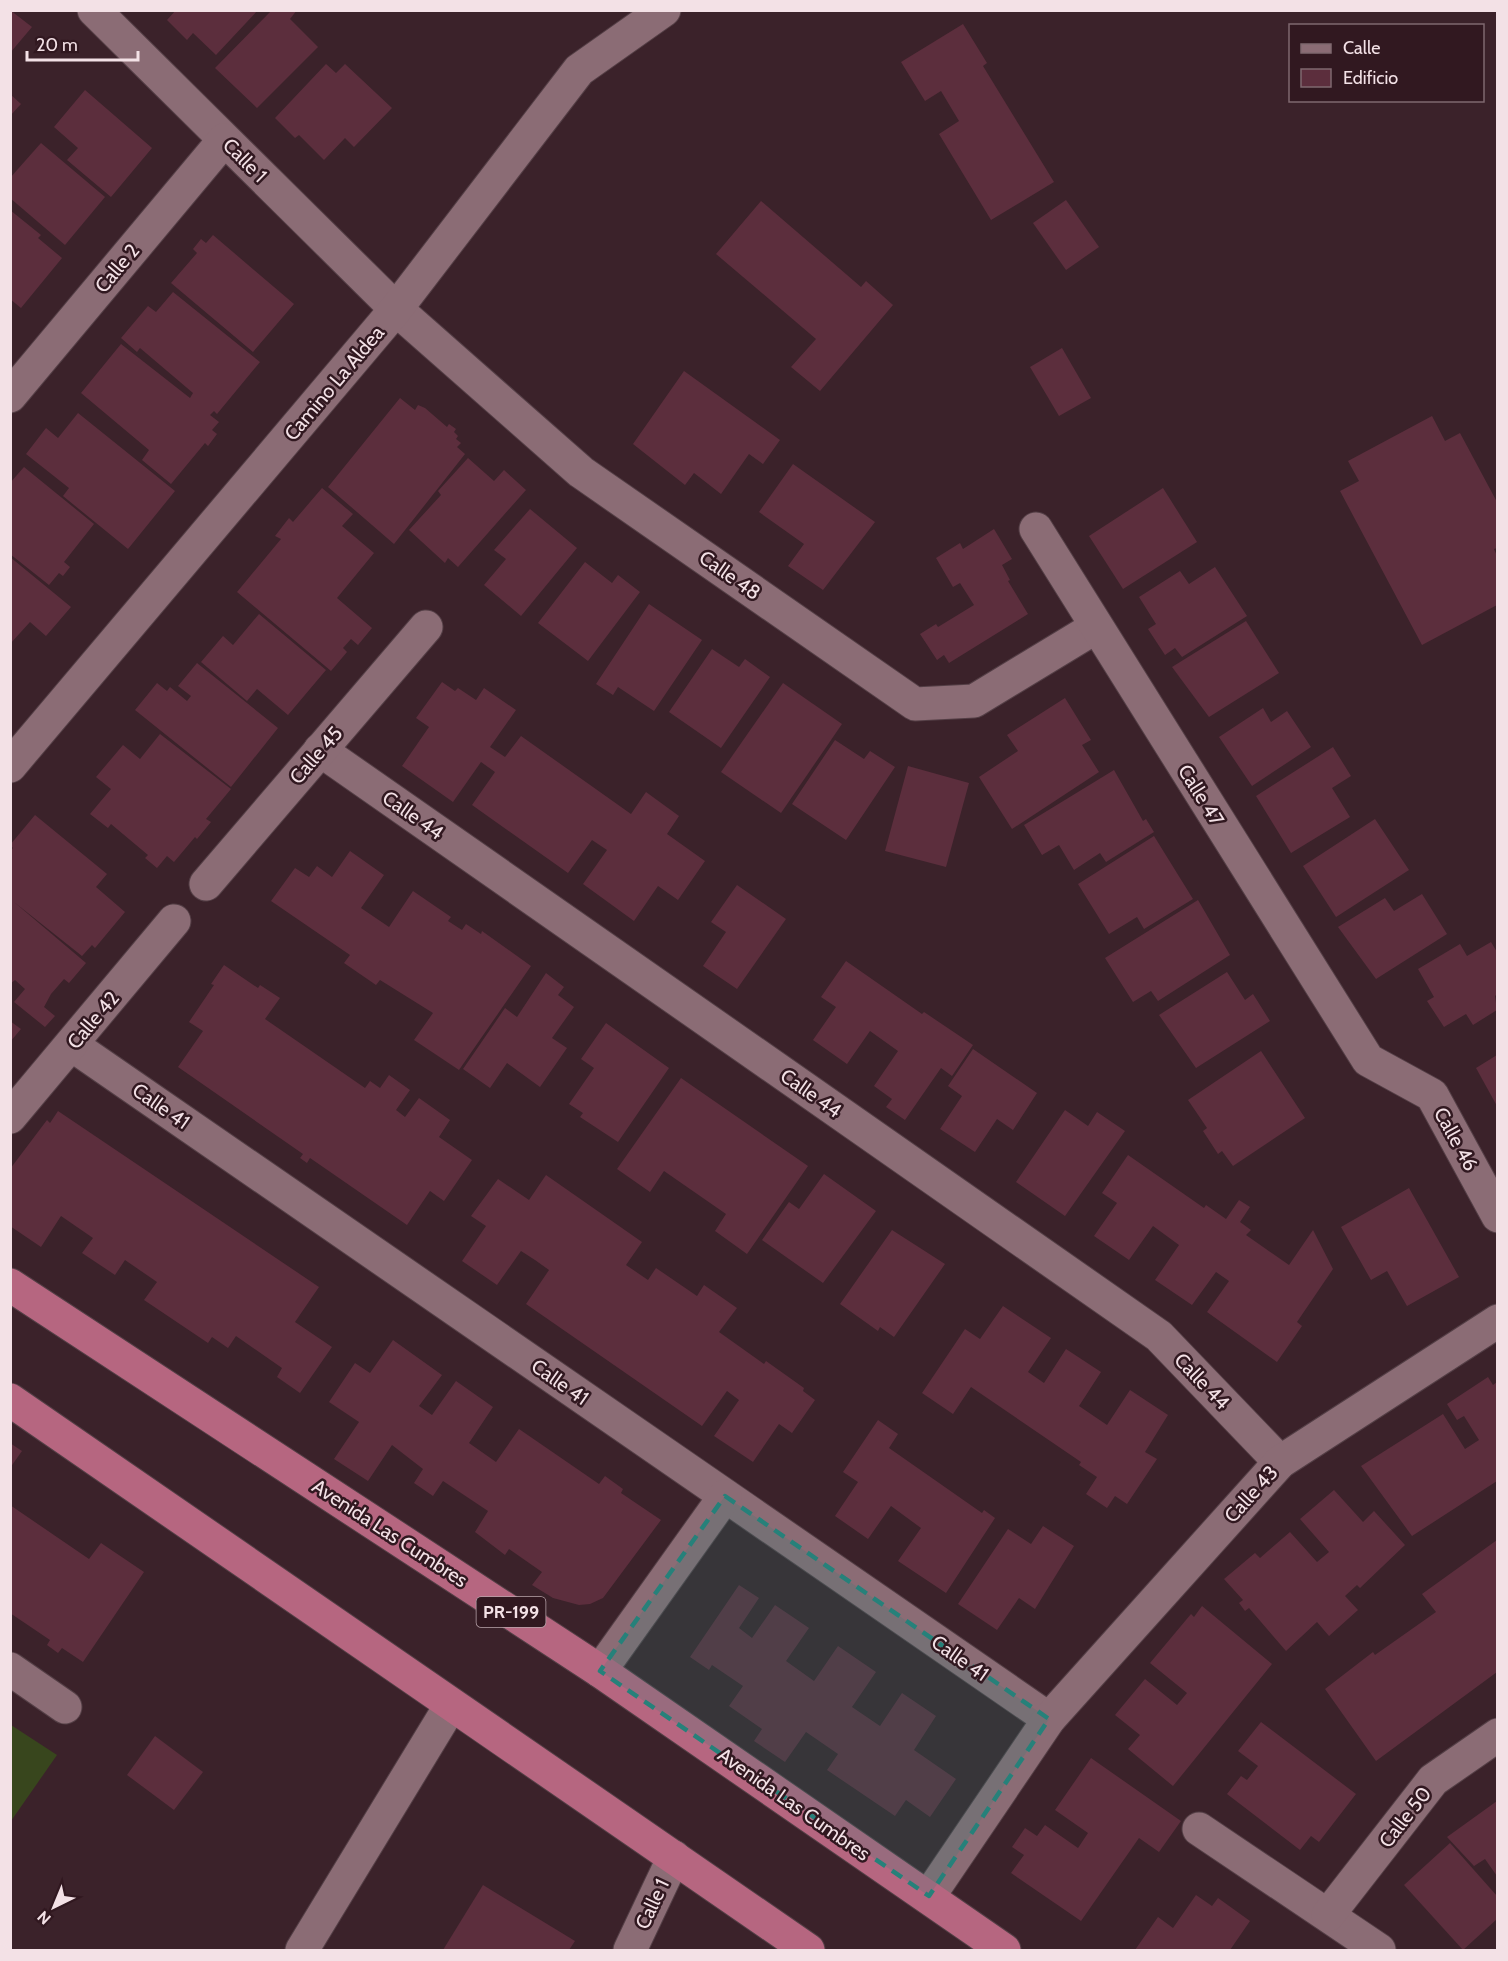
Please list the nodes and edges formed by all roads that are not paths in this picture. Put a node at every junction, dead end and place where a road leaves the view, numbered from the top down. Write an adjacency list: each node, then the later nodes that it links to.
1 (94, 10): 3 (street, Calle 1)
2 (664, 10): 4 (street, Camino La Aldea)
3 (224, 140): 4 (street, Calle 1); 5 (street, Calle 2)
4 (396, 309): 8 (street, Calle 48); 10 (street, Camino La Aldea)
5 (10, 396)
6 (1036, 529): 8 (street, Calle 47)
7 (426, 627): 9 (street, Calle 45)
8 (1096, 627): 14 (street, Calle 47)
9 (320, 750): 11 (street, Calle 45); 20 (street, Calle 44)
10 (10, 766)
11 (206, 884)
12 (174, 921): 13 (street, Calle 42)
13 (72, 1045): 15 (street, Calle 42); 21 (street, Calle 41)
14 (1368, 1060): 16 (street, Calle 46)
15 (10, 1117)
16 (1497, 1216)
17 (10, 1285): 23 (highway, Avenida Las Cumbres / PR-199)
18 (1497, 1321): 20 (street, Calle 43)
19 (10, 1400): 24 (highway)
20 (1280, 1462): 26 (street, Calle 43)
21 (725, 1496): 23 (street); 26 (street, Calle 41)
22 (10, 1670): 25 (street)
23 (600, 1671): 30 (highway, Avenida Las Cumbres / PR-199)
24 (451, 1705): 29 (highway); 32 (street)
25 (64, 1707)
26 (1048, 1719): 30 (street, Calle 43)
27 (1497, 1735): 31 (street, Calle 50)
28 (1199, 1829): 31 (street)
29 (674, 1857): 33 (street, Calle 1); 34 (highway)
30 (928, 1896): 35 (highway, Avenida Las Cumbres / PR-199)
31 (1328, 1915): 36 (street)
32 (302, 1950)
33 (630, 1950)
34 (808, 1950)
35 (1004, 1950)
36 (1379, 1950)

